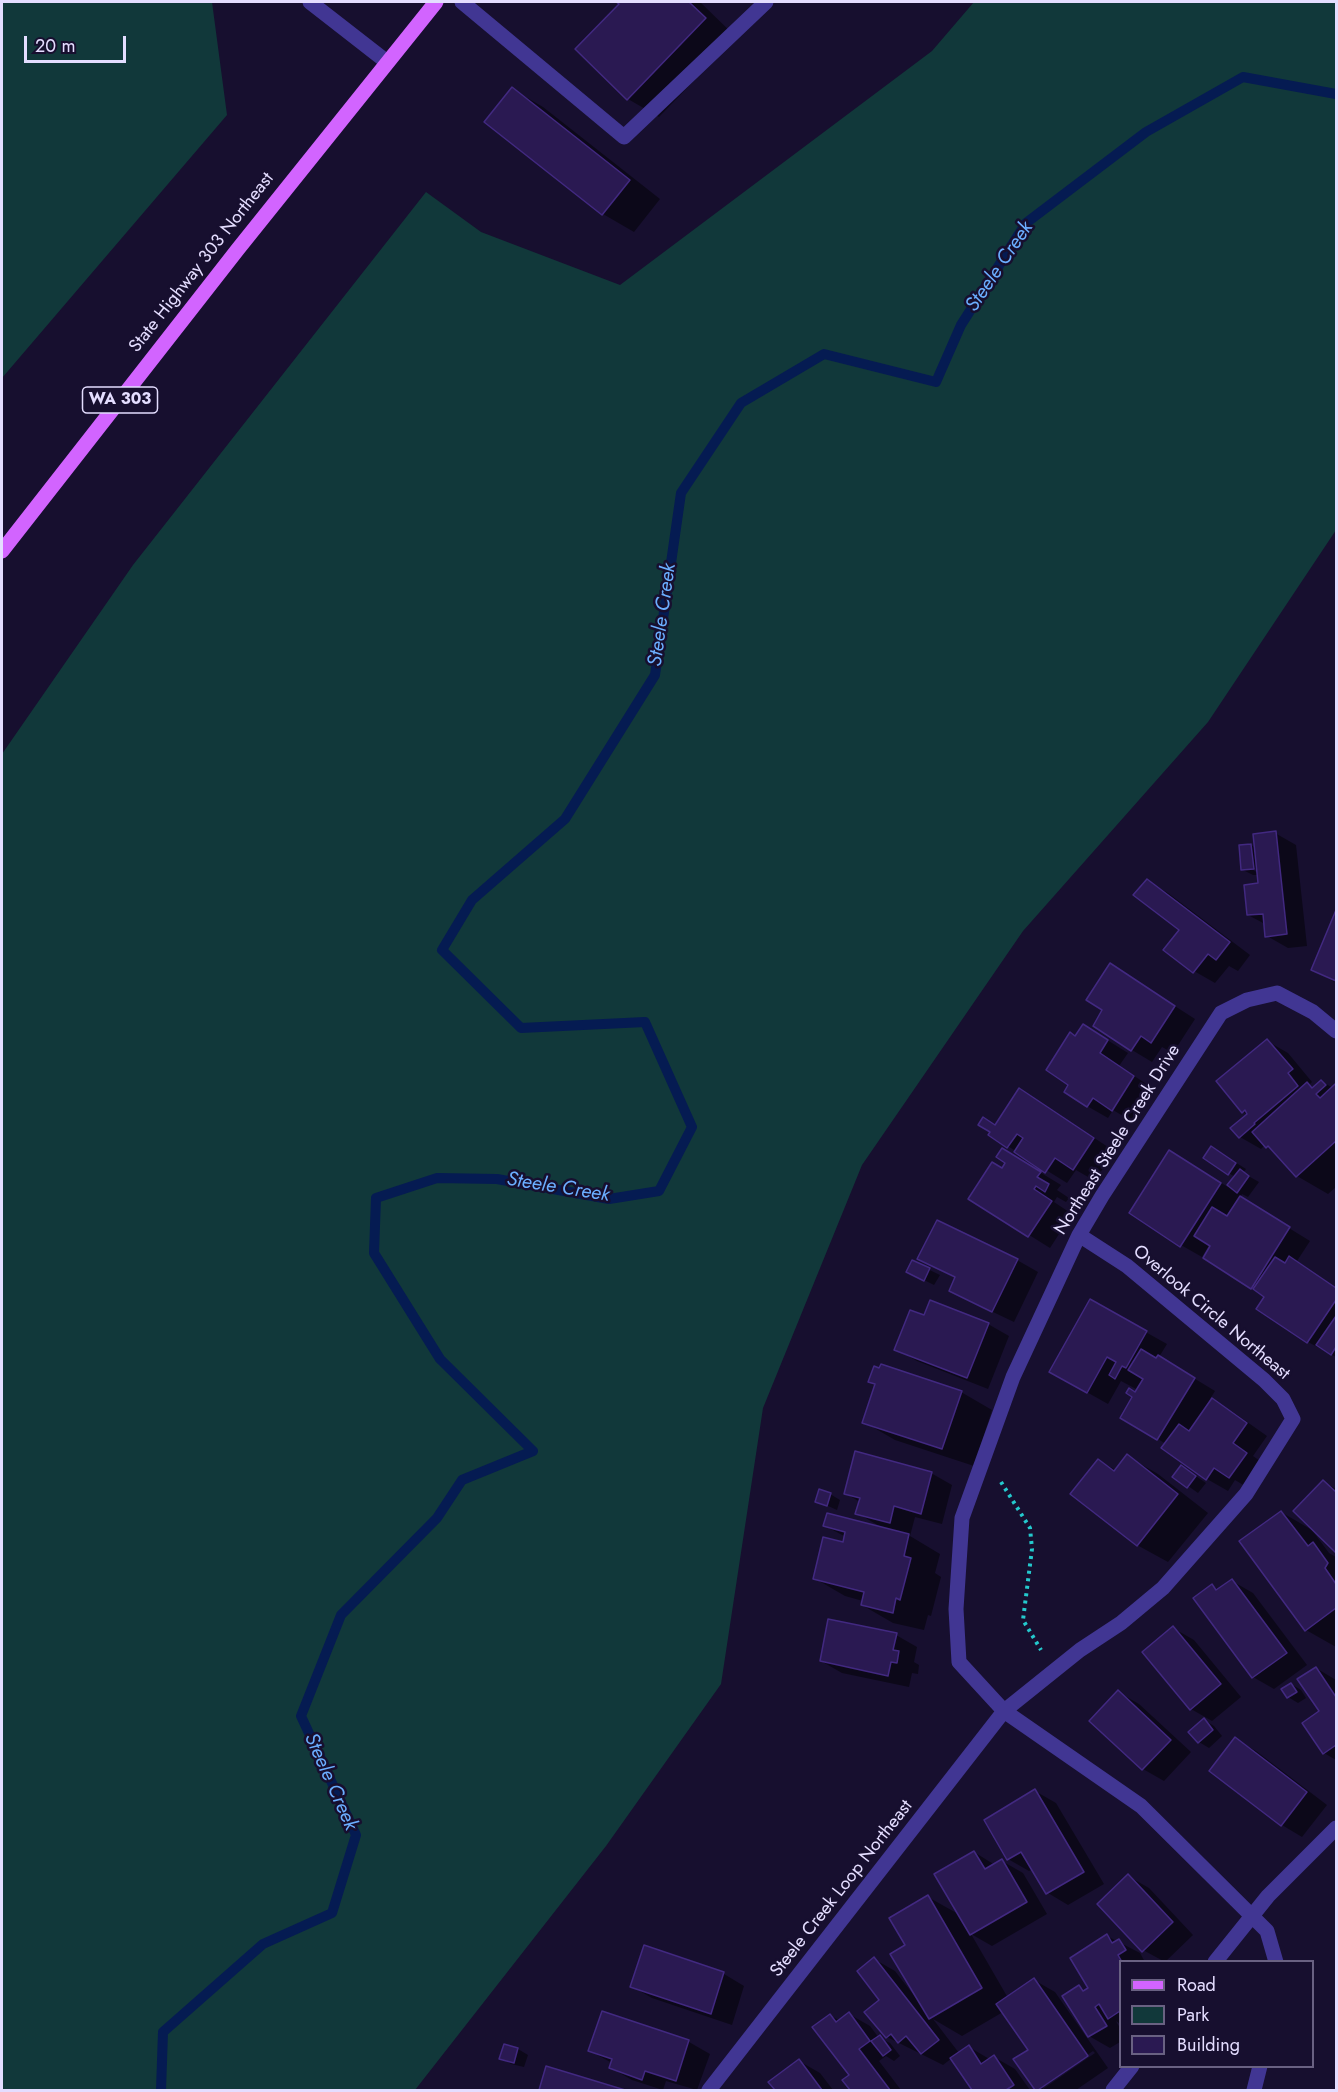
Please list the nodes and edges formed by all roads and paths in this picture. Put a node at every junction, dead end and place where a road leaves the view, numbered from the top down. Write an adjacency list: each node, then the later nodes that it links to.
1 (310, 2): 5 (street)
2 (436, 2): 5 (main road, State Highway 303 Northeast / WA 303)
3 (462, 2): 4 (street)
4 (766, 2)
5 (387, 62): 6 (main road, State Highway 303 Northeast / WA 303)
6 (2, 551)
7 (1336, 1031): 8 (street, Northeast Steele Creek Drive)
8 (1079, 1235): 9 (street, Northeast Steele Creek Drive); 10 (street, Overlook Circle Northeast)
9 (984, 1458): 10 (path); 11 (street, Northeast Steele Creek Drive)
10 (1053, 1671): 11 (street, Overlook Circle Northeast)
11 (1004, 1711): 13 (street, Northeast Steele Creek Drive); 18 (street, Steele Creek Loop Northeast)
12 (1336, 1828): 13 (street)
13 (1252, 1915): 14 (street); 15 (street, Northeast Steele Creek Drive)
14 (1217, 1960)
15 (1275, 1960)
16 (1131, 2068): 19 (street)
17 (1260, 2068): 20 (street)
18 (709, 2091)
19 (1113, 2091)
20 (1254, 2091)

